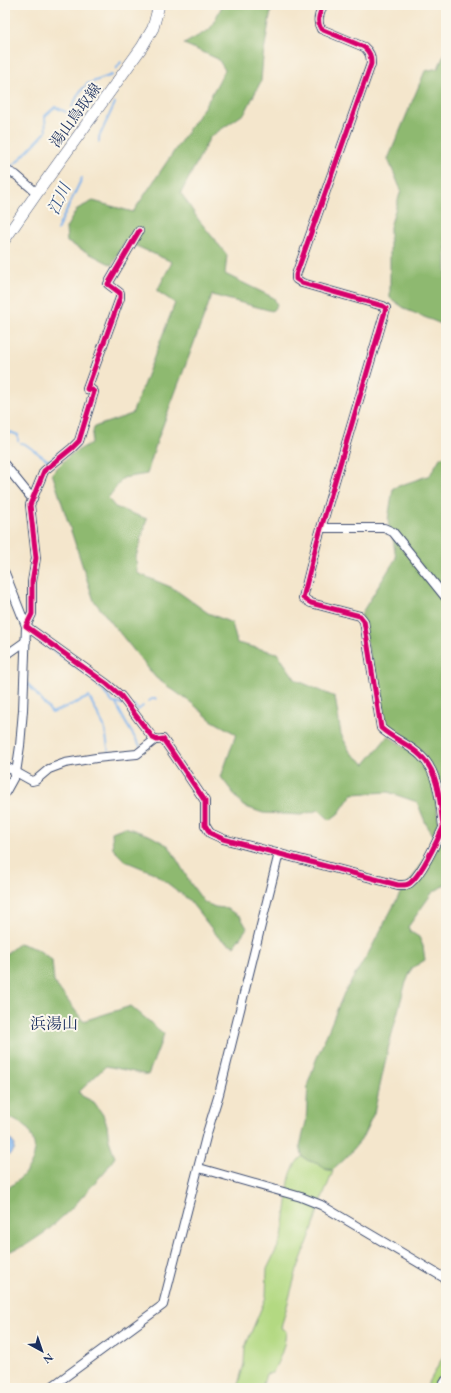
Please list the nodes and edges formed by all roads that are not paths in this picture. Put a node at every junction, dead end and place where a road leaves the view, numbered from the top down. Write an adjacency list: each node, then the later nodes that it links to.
1 (159, 5): 4 (main road, 湯山鳥取線)
2 (323, 5): 9 (street)
3 (5, 170): 4 (street)
4 (37, 193): 6 (main road, 湯山鳥取線)
5 (139, 231): 8 (street)
6 (5, 239)
7 (5, 465): 8 (street)
8 (33, 498): 12 (street)
9 (322, 528): 11 (street); 19 (street)
10 (5, 573): 12 (street)
11 (446, 598)
12 (26, 626): 13 (street); 15 (street)
13 (26, 641): 14 (street); 17 (street)
14 (9, 653)
15 (156, 739): 17 (street); 21 (street)
16 (5, 766): 17 (street)
17 (16, 773): 18 (street)
18 (5, 793)
19 (443, 828): 20 (street); 21 (street)
20 (446, 846)
21 (279, 853): 22 (street)
22 (199, 1168): 23 (street); 25 (street)
23 (446, 1279)
24 (446, 1380): 26 (street)
25 (50, 1388)
26 (442, 1388)

